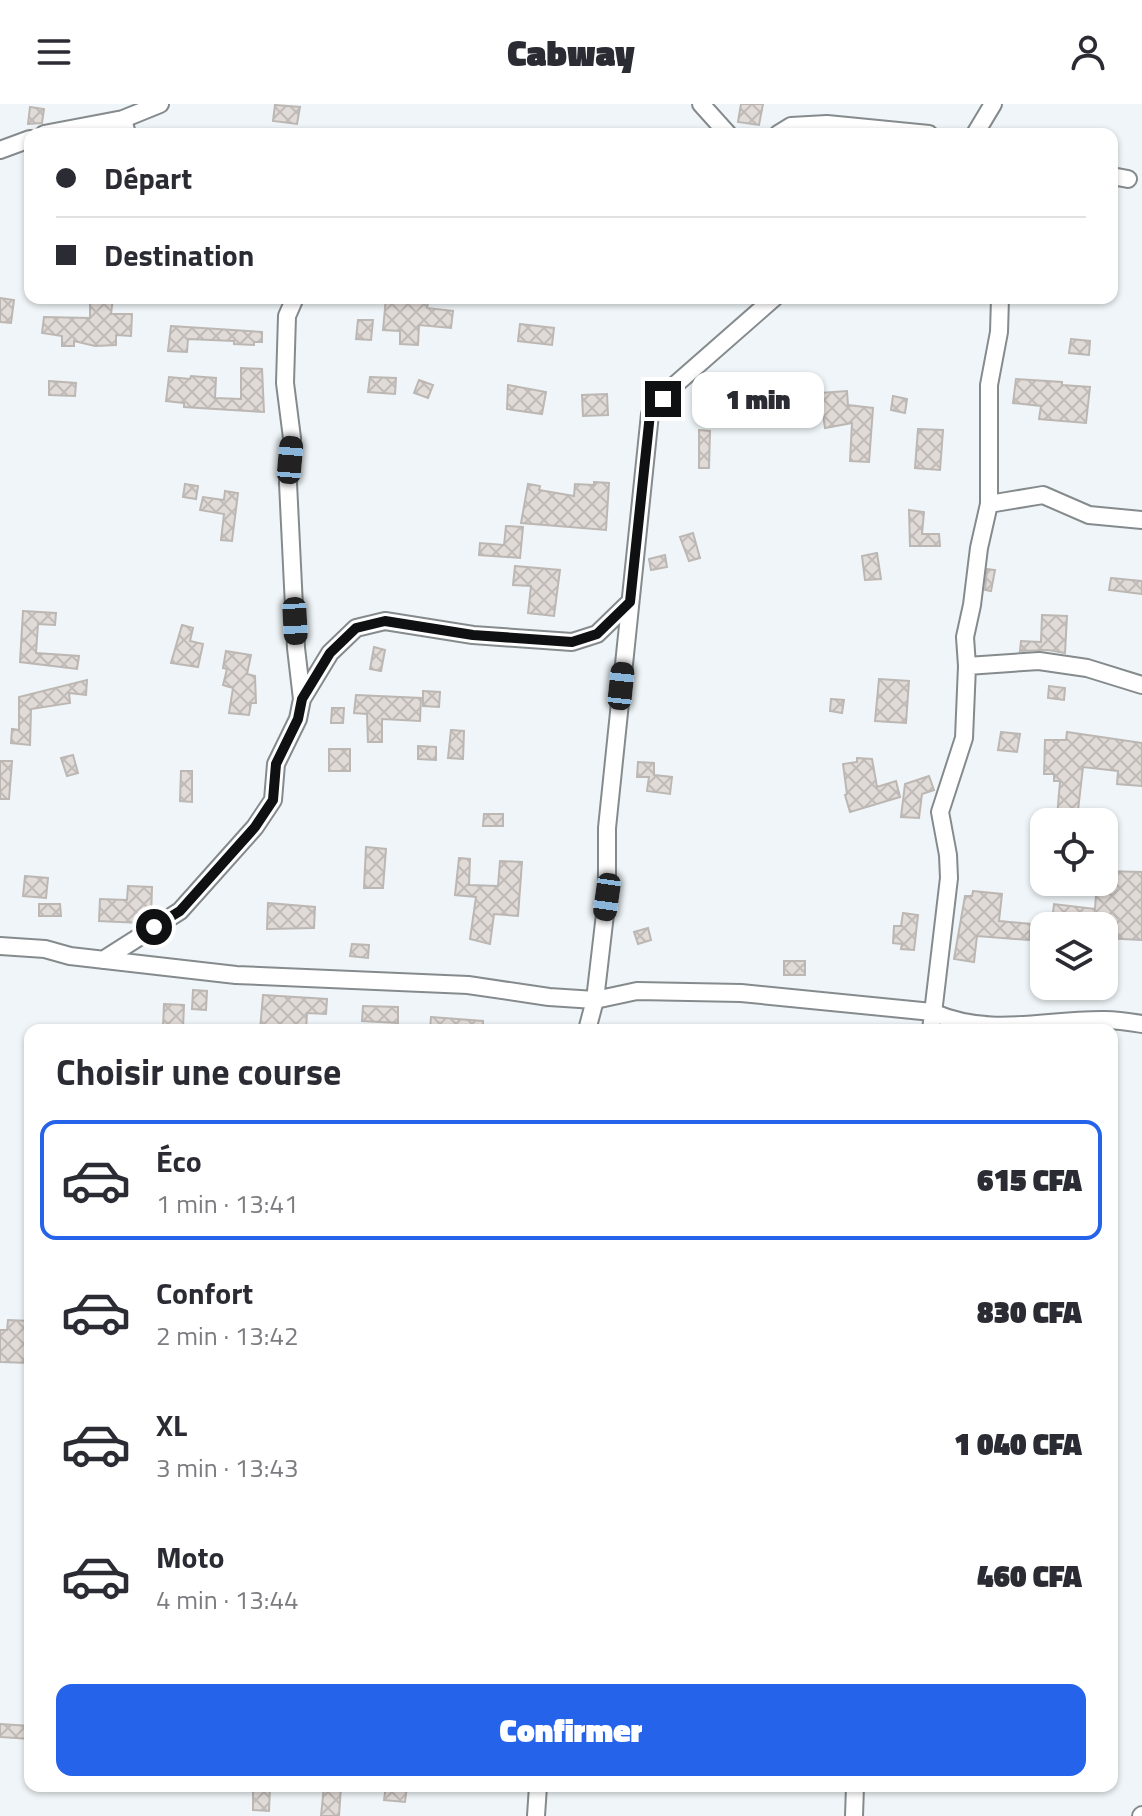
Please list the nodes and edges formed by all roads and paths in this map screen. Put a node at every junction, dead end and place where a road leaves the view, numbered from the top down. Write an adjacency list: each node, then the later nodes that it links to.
1 (160, 104): 4 (street)
2 (701, 104): 6 (street)
3 (993, 104): 9 (street)
4 (125, 126): 5 (street)
5 (105, 128)
6 (723, 128)
7 (788, 128): 8 (street)
8 (868, 128)
9 (979, 128)
10 (24, 141): 11 (street)
11 (0, 150)
12 (292, 304): 20 (street)
13 (767, 304): 17 (street)
14 (1000, 304): 15 (street)
15 (989, 504): 16 (street); 18 (street)
16 (1142, 520)
17 (630, 602): 20 (street); 23 (street)
18 (967, 666): 19 (street); 24 (street)
19 (1142, 685)
20 (302, 699): 22 (street)
21 (0, 946): 22 (street)
22 (103, 960): 23 (street)
23 (595, 1000): 24 (street); 25 (street)
24 (932, 1012): 26 (street); 27 (street)
25 (589, 1024)
26 (931, 1024)
27 (965, 1024)
28 (1035, 1024): 29 (street)
29 (1142, 1024)
30 (538, 1792): 32 (street)
31 (855, 1792): 33 (street)
32 (536, 1816)
33 (854, 1816)

